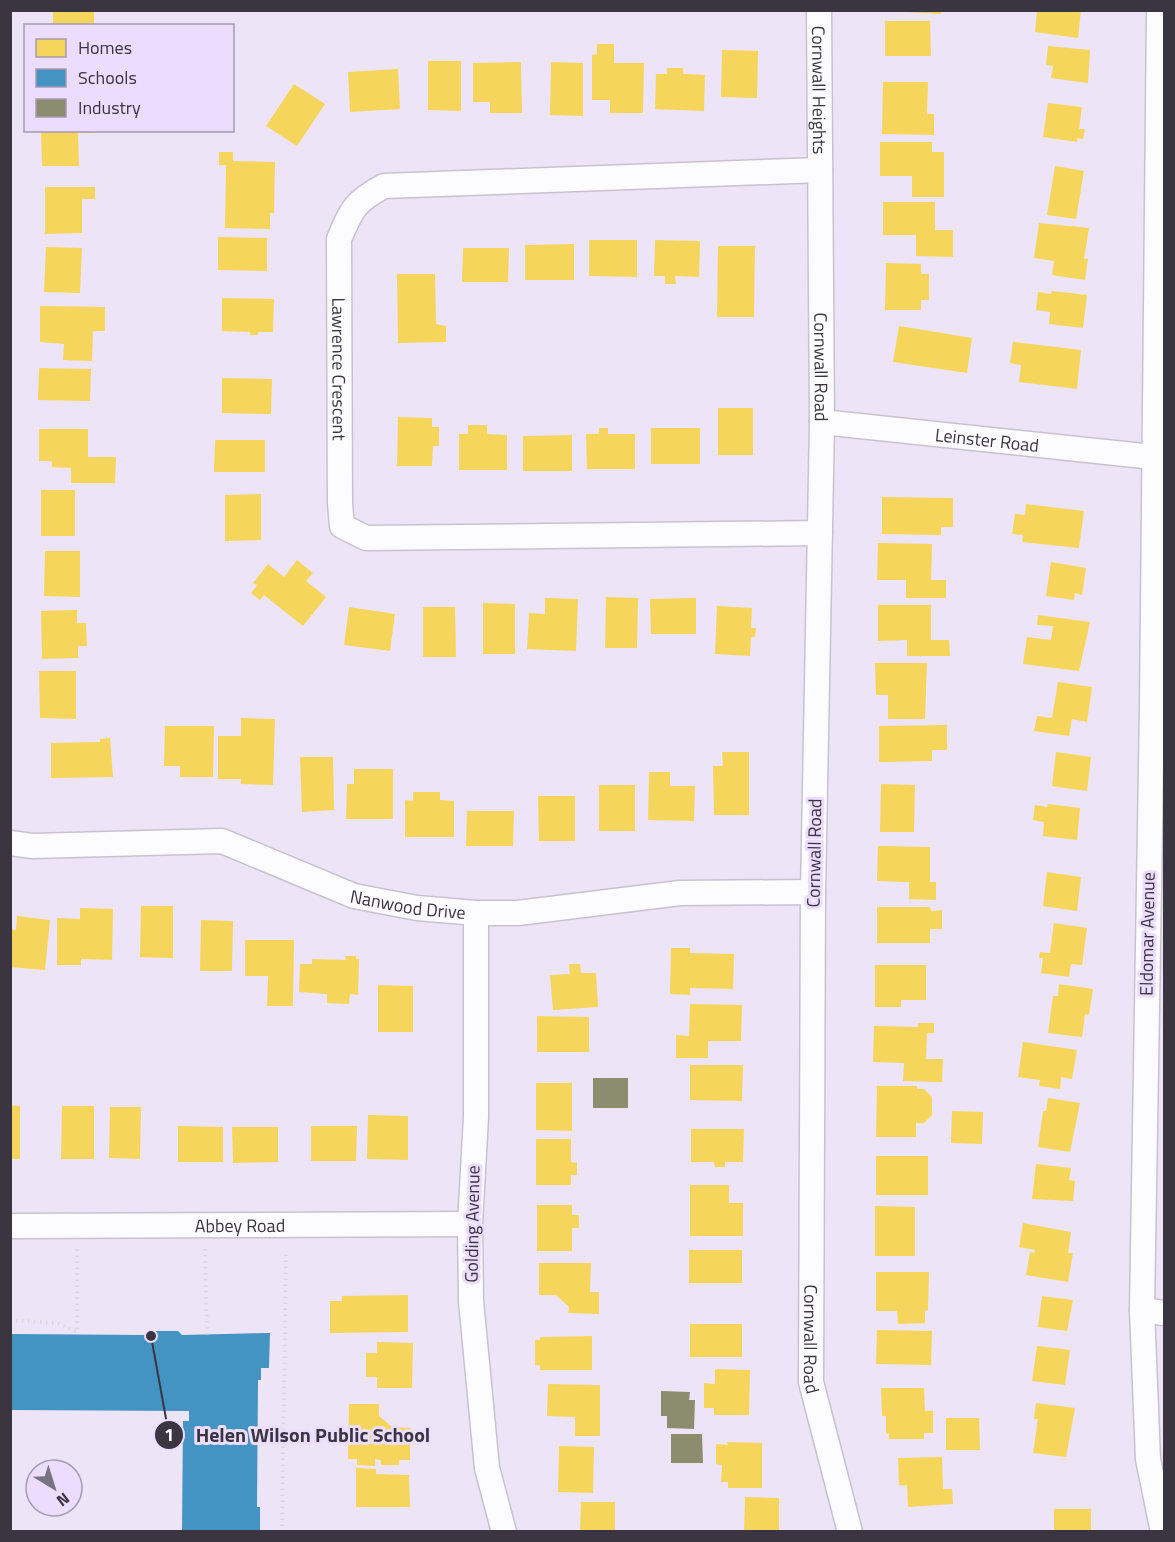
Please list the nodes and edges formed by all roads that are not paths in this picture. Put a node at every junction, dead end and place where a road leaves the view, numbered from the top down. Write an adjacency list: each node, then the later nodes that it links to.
1 (819, 10): 3 (street, Cornwall Heights)
2 (1159, 10): 4 (street, Eldomar Avenue)
3 (820, 170): 5 (street, Cornwall Road); 7 (street, Lawrence Crescent)
4 (1160, 231): 6 (street, Eldomar Avenue)
5 (822, 422): 6 (street, Leinster Road); 7 (street, Cornwall Road)
6 (1153, 457): 8 (street, Eldomar Avenue)
7 (820, 532): 10 (street, Cornwall Road)
8 (1158, 706): 12 (street, Eldomar Avenue)
9 (10, 843): 11 (street, Nanwood Drive)
10 (813, 892): 11 (street, Nanwood Drive); 17 (street, Cornwall Road)
11 (476, 913): 13 (street, Golding Avenue)
12 (1155, 1013): 15 (street, Eldomar Avenue)
13 (470, 1224): 14 (street, Abbey Road); 16 (street, Golding Avenue)
14 (10, 1226)
15 (1153, 1312): 18 (street, Eldomar Avenue)
16 (504, 1532)
17 (850, 1532)
18 (1163, 1532)

